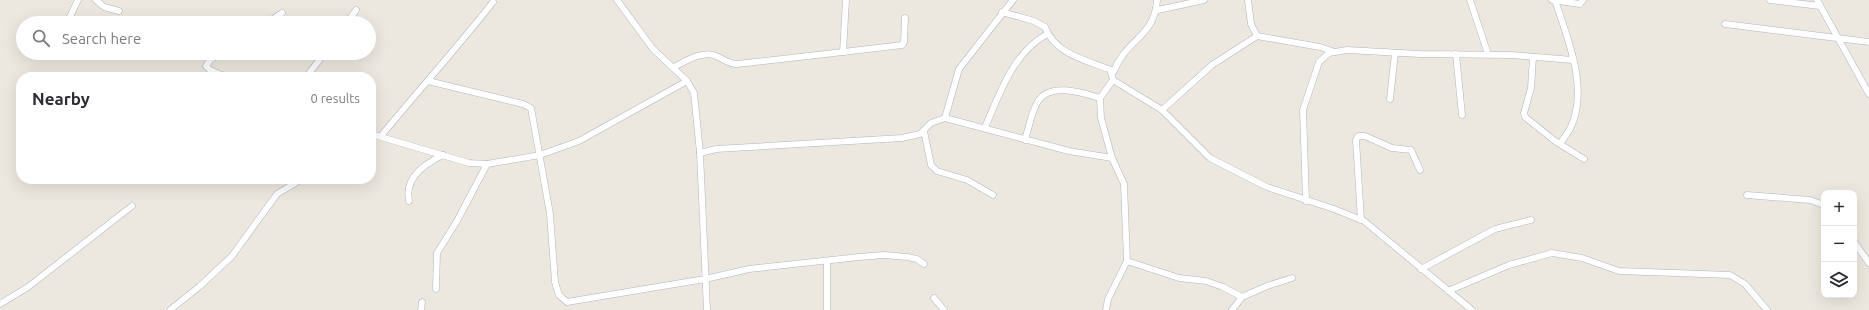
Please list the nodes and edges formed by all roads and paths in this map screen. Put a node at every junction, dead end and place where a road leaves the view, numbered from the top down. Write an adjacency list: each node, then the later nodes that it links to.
1 (78, 0): 22 (street)
2 (96, 0): 19 (street)
3 (618, 0): 40 (street)
4 (846, 0): 32 (street)
5 (1013, 0): 20 (street)
6 (1157, 0): 18 (street)
7 (1204, 0): 18 (street)
8 (1248, 0): 28 (street)
9 (1470, 0): 35 (street)
10 (1552, 0): 11 (street)
11 (1555, 0): 12 (street); 39 (street)
12 (1583, 0)
13 (1770, 0): 16 (street)
14 (1817, 0): 16 (street)
15 (493, 2): 46 (street)
16 (1820, 6): 29 (street)
17 (356, 10): 24 (street)
18 (1158, 10): 41 (street)
19 (119, 11)
20 (1002, 12): 27 (street); 52 (street)
21 (282, 13): 23 (street)
22 (70, 16)
23 (278, 16)
24 (352, 16)
25 (905, 18): 32 (street)
26 (1725, 24): 29 (street)
27 (1047, 34): 41 (street); 53 (street)
28 (1257, 36): 31 (street); 50 (street)
29 (1837, 38): 30 (street); 47 (street)
30 (1869, 42)
31 (1332, 51): 33 (street); 70 (street)
32 (843, 52): 40 (street)
33 (1395, 53): 34 (street); 49 (street)
34 (1456, 54): 35 (street); 51 (street)
35 (1488, 54): 36 (street)
36 (1533, 57): 39 (street); 58 (street)
37 (210, 60): 42 (street)
38 (319, 60): 43 (street)
39 (1573, 60): 58 (street)
40 (674, 67): 44 (street)
41 (1114, 71): 45 (street)
42 (215, 72)
43 (310, 72)
44 (687, 80): 59 (street); 61 (street)
45 (1113, 80): 48 (street); 50 (street)
46 (428, 81): 56 (street); 61 (street)
47 (1869, 94)
48 (1100, 98): 57 (street); 62 (street)
49 (1390, 100)
50 (1162, 110): 70 (street)
51 (1462, 115)
52 (945, 118): 53 (street); 54 (street)
53 (985, 127): 57 (street)
54 (924, 131): 59 (street); 67 (street)
55 (376, 135): 56 (street)
56 (381, 136): 60 (street)
57 (1025, 140): 62 (street)
58 (1560, 144): 63 (street)
59 (700, 153): 82 (street)
60 (443, 155): 64 (street); 69 (street)
61 (540, 155): 64 (street); 82 (street)
62 (1112, 158): 77 (street)
63 (1584, 159)
64 (487, 164): 83 (street)
65 (1420, 170): 73 (street)
66 (294, 184): 89 (street)
67 (993, 195)
68 (1747, 195): 71 (street)
69 (409, 200)
70 (1306, 201): 73 (street)
71 (1821, 204)
72 (132, 206): 88 (street)
73 (1361, 220): 80 (street)
74 (1531, 220): 80 (street)
75 (1857, 246): 78 (street)
76 (827, 261): 79 (street); 82 (street); 92 (street)
77 (1127, 261): 86 (street); 94 (street)
78 (1869, 263)
79 (924, 264)
80 (1421, 269): 84 (street)
81 (1292, 278): 86 (street)
82 (705, 279): 91 (street)
83 (436, 289)
84 (1448, 291): 96 (street); 97 (street)
85 (934, 298): 93 (street)
86 (1242, 298): 95 (street)
87 (422, 302): 90 (street)
88 (0, 304)
89 (170, 310)
90 (421, 310)
91 (707, 310)
92 (827, 310)
93 (944, 310)
94 (1106, 310)
95 (1232, 310)
96 (1472, 310)
97 (1767, 310)

